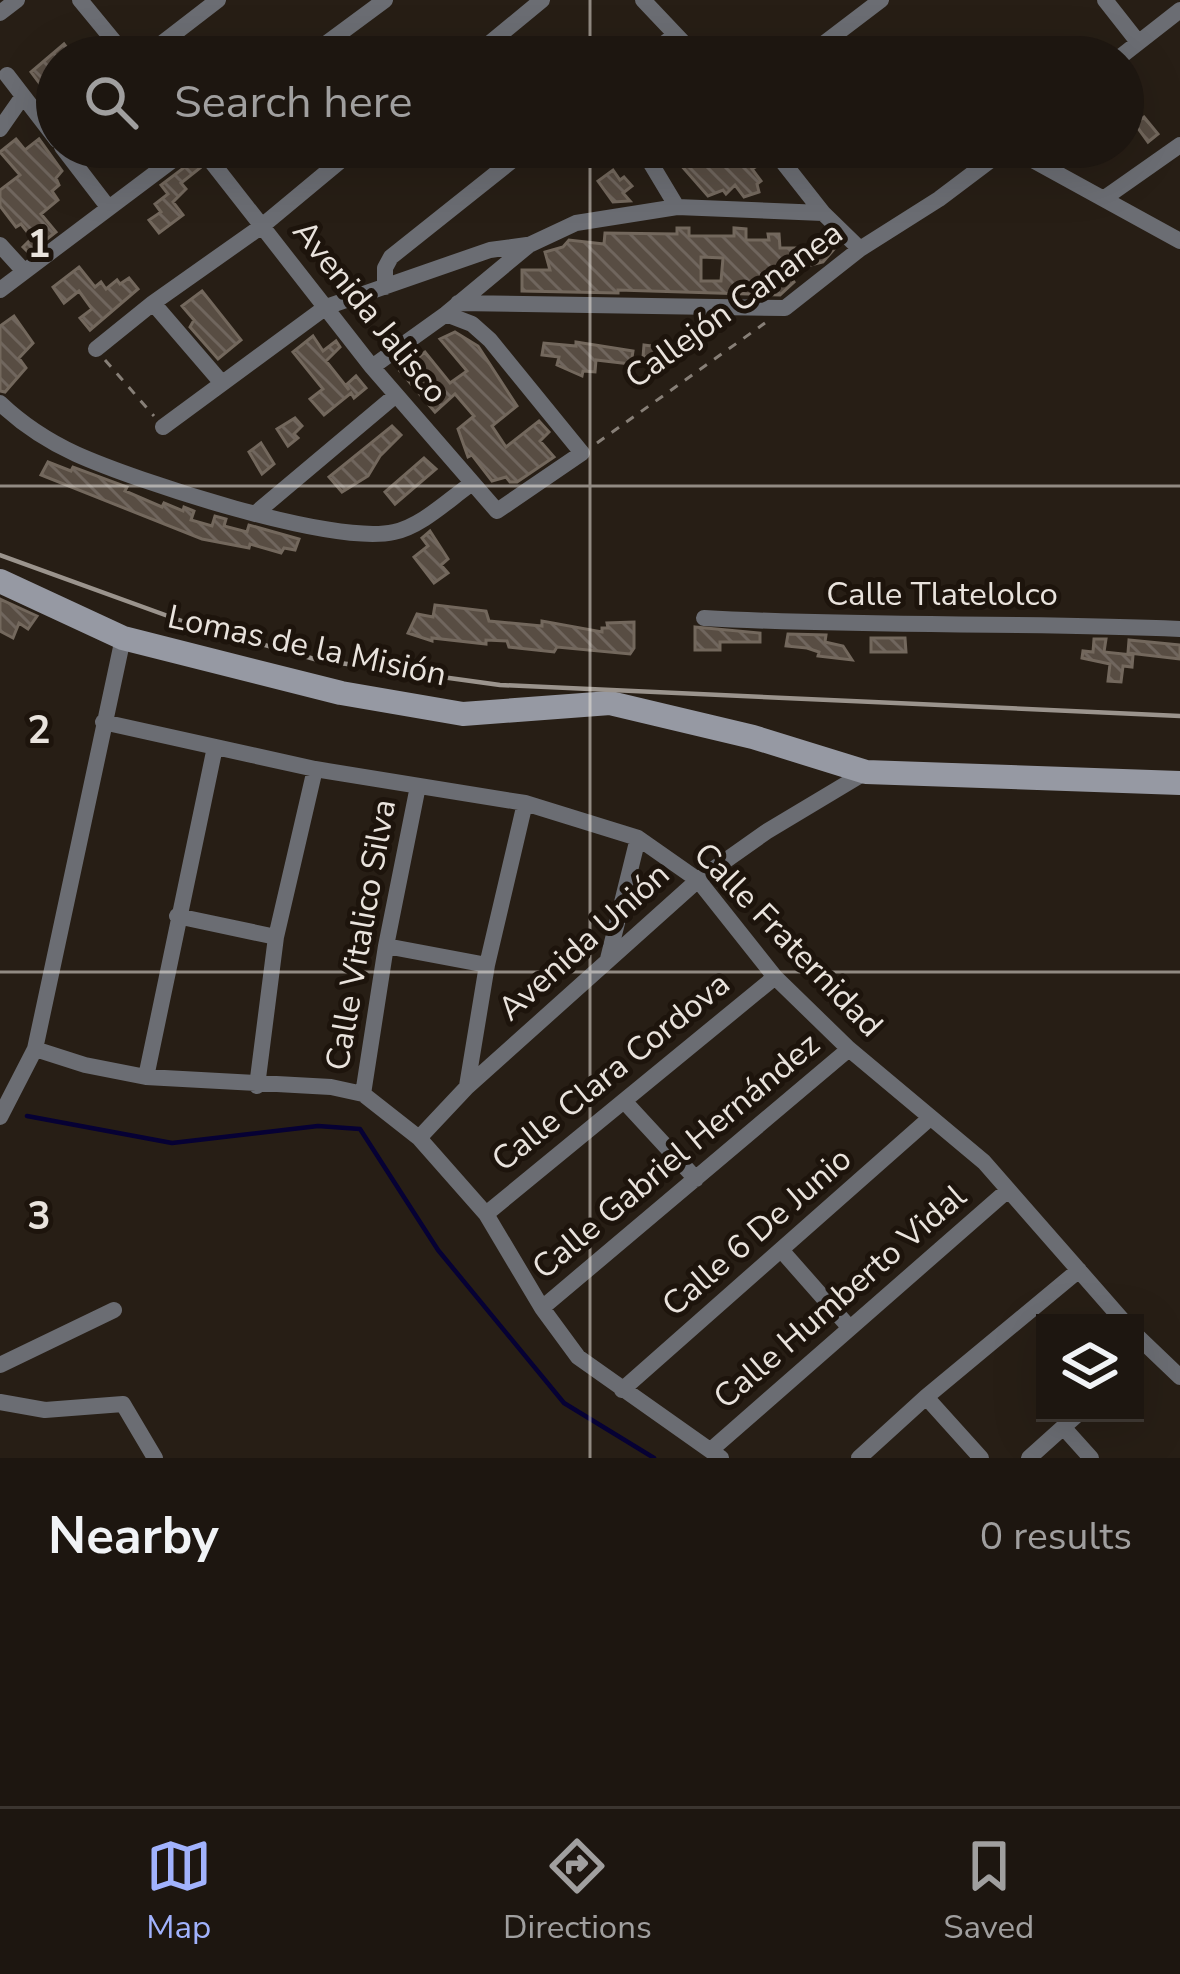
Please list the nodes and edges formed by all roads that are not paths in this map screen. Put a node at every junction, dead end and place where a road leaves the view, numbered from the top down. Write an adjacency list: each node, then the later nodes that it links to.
1 (17, 0): 10 (street)
2 (80, 0): 12 (street)
3 (218, 0): 13 (street)
4 (385, 0): 14 (street)
5 (542, 0): 15 (street)
6 (644, 0): 11 (street)
7 (881, 0): 16 (street)
8 (1105, 0): 17 (street)
9 (1180, 10): 18 (street)
10 (0, 13)
11 (675, 35)
12 (110, 36)
13 (171, 36)
14 (336, 36)
15 (498, 36)
16 (834, 36)
17 (1133, 36)
18 (1144, 38)
19 (7, 75): 20 (street)
20 (23, 96): 21 (street); 22 (street)
21 (36, 113)
22 (0, 129)
23 (1180, 145): 33 (street)
24 (78, 168): 34 (street)
25 (161, 168): 34 (street)
26 (216, 168): 37 (street, Avenida Jalisco)
27 (332, 168): 37 (street)
28 (503, 168): 43 (street)
29 (654, 168): 35 (street)
30 (788, 168): 36 (street)
31 (980, 168): 41 (street, Callejón Cananea)
32 (1049, 168): 33 (street)
33 (1106, 197): 38 (street)
34 (108, 207): 42 (street)
35 (677, 207): 36 (street); 39 (street)
36 (823, 213): 41 (street)
37 (262, 226): 45 (street); 46 (street, Avenida Jalisco)
38 (1180, 241)
39 (529, 244): 43 (street); 47 (street)
40 (0, 245): 42 (street)
41 (860, 249): 47 (street, Callejón Cananea)
42 (22, 269): 44 (street)
43 (385, 287): 46 (street)
44 (0, 290)
45 (153, 303): 48 (street); 50 (street)
46 (326, 307): 49 (street, Avenida Jalisco); 50 (street)
47 (452, 309): 49 (street); 54 (street, Avenida Jalisco)
48 (96, 349)
49 (372, 367): 51 (street, Avenida Jalisco)
50 (221, 382): 53 (street)
51 (396, 395): 54 (street, Avenida Jalisco); 55 (street)
52 (0, 403): 55 (street)
53 (163, 427)
54 (471, 484): 55 (street)
55 (257, 512)
56 (0, 581): 59 (street, Lomas de la Misión)
57 (704, 618): 58 (street, Calle Tlatelolco)
58 (1180, 629)
59 (123, 638): 60 (street); 63 (street, Lomas de la Misión)
60 (103, 722): 61 (street, Calle Fraternidad); 75 (street)
61 (215, 746): 62 (street, Calle Fraternidad); 69 (street)
62 (315, 769): 65 (street, Calle Fraternidad); 70 (street)
63 (866, 772): 64 (street, Lomas de la Misión); 68 (street, Avenida Unión)
64 (1180, 783)
65 (418, 786): 66 (street, Calle Fraternidad); 71 (street, Calle Vitalico Silva)
66 (525, 803): 67 (street, Calle Fraternidad); 73 (street)
67 (638, 838): 68 (street, Calle Fraternidad); 72 (street)
68 (698, 880): 72 (street, Avenida Unión); 74 (street, Calle Fraternidad)
69 (177, 916): 70 (street); 77 (street)
70 (276, 937): 78 (street)
71 (386, 946): 73 (street); 80 (street, Calle Vitalico Silva)
72 (608, 960): 79 (street, Avenida Unión)
73 (488, 965): 79 (street)
74 (775, 977): 76 (street, Calle Fraternidad); 81 (street, Calle Clara Cordova)
75 (35, 1049): 77 (street); 82 (street)
76 (849, 1049): 83 (street, Calle Fraternidad); 85 (street, Calle Gabriel Hernández)
77 (146, 1077): 78 (street)
78 (257, 1086): 80 (street)
79 (467, 1087): 84 (street, Avenida Unión)
80 (363, 1094): 84 (street)
81 (624, 1101): 85 (street); 87 (street, Calle Clara Cordova)
82 (0, 1117)
83 (930, 1118): 86 (street, Calle Fraternidad); 88 (street, Calle 6 De Junio)
84 (419, 1138): 87 (street)
85 (696, 1179): 90 (street, Calle Gabriel Hernández)
86 (1008, 1190): 89 (street, Calle Fraternidad); 93 (street, Calle Humberto Vidal)
87 (486, 1214): 90 (street)
88 (782, 1251): 93 (street); 97 (street, Calle 6 De Junio)
89 (1078, 1270): 92 (street, Calle Fraternidad); 98 (street)
90 (542, 1307): 97 (street)
91 (114, 1310): 95 (street)
92 (1117, 1314)
93 (849, 1327): 102 (street, Calle Humberto Vidal)
94 (1144, 1350): 96 (street)
95 (0, 1365)
96 (1180, 1377)
97 (622, 1390): 102 (street)
98 (926, 1397): 104 (street); 105 (street)
99 (0, 1402): 103 (street)
100 (1070, 1422): 101 (street)
101 (1064, 1428): 106 (street); 107 (street)
102 (716, 1454)
103 (155, 1458)
104 (860, 1458)
105 (981, 1458)
106 (1029, 1458)
107 (1091, 1458)

